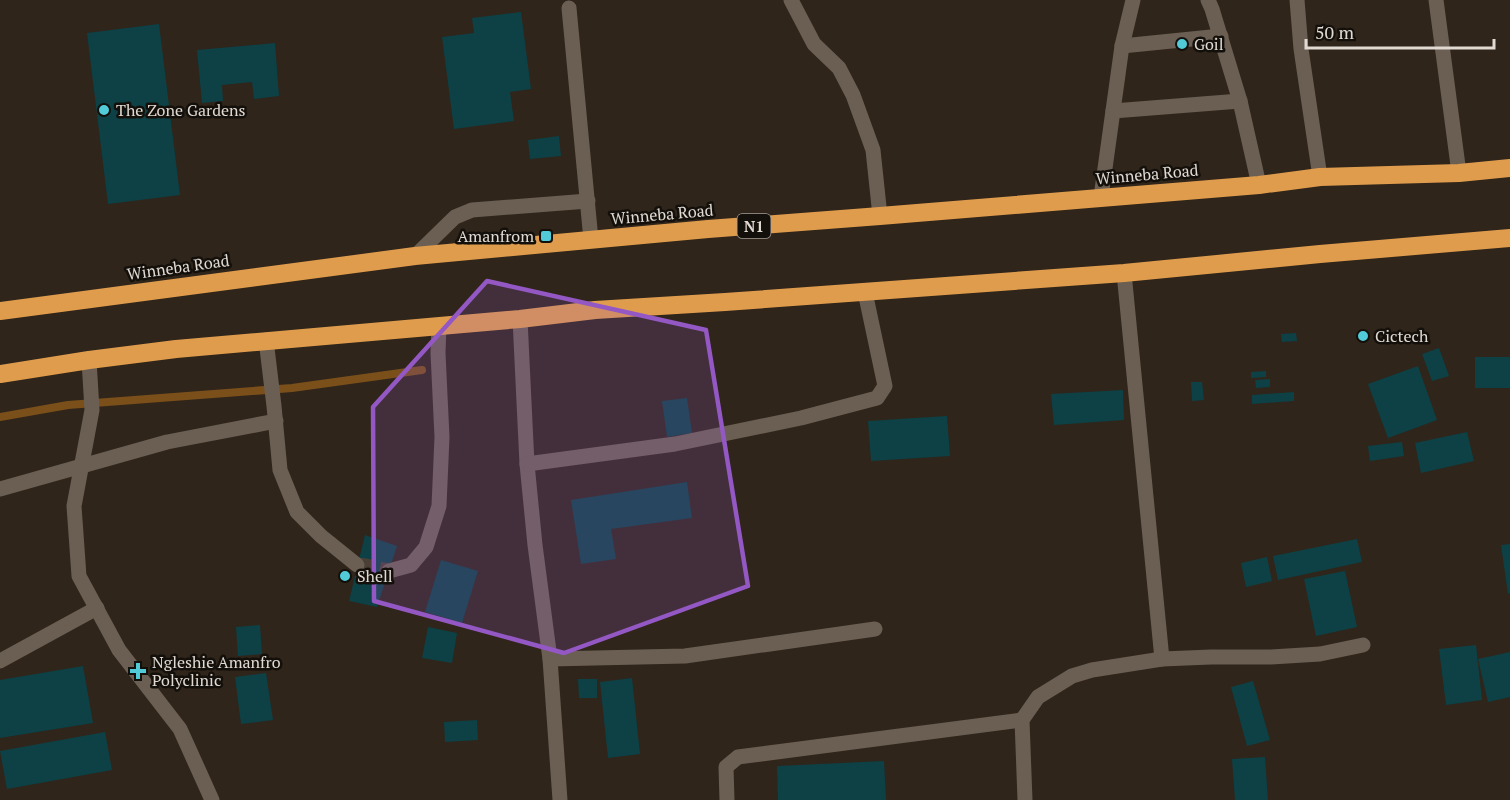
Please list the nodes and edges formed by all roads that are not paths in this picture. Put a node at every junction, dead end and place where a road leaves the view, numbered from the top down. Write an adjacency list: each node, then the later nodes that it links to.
1 (790, 0): 17 (street)
2 (1133, 0): 8 (street)
3 (1208, 0): 7 (street)
4 (1297, 0): 13 (street)
5 (1436, 0): 12 (street)
6 (569, 8): 16 (street)
7 (1221, 36): 8 (street); 9 (street)
8 (1122, 46): 10 (street)
9 (1240, 101): 10 (street); 14 (street)
10 (1113, 111): 15 (street)
11 (1510, 168): 12 (highway, Winneba Road / N1)
12 (1459, 173): 13 (highway, Winneba Road / N1)
13 (1320, 177): 14 (highway, Winneba Road / N1)
14 (1259, 185): 15 (highway, Winneba Road / N1)
15 (1101, 197): 17 (highway, Winneba Road / N1)
16 (588, 201): 19 (street); 20 (street)
17 (880, 216): 19 (highway, Winneba Road / N1)
18 (1510, 238): 21 (highway)
19 (591, 240): 20 (highway, Winneba Road / N1)
20 (415, 256): 23 (highway, Winneba Road / N1)
21 (1124, 273): 22 (highway); 39 (street)
22 (866, 292): 24 (highway); 30 (street)
23 (0, 311)
24 (520, 319): 25 (highway); 30 (street)
25 (439, 325): 26 (highway); 34 (street)
26 (266, 340): 27 (highway); 29 (street)
27 (88, 360): 28 (highway); 31 (street)
28 (0, 374)
29 (276, 421): 31 (street); 33 (street)
30 (527, 464): 38 (street)
31 (82, 465): 32 (street); 35 (street)
32 (0, 489)
33 (357, 566)
34 (389, 571)
35 (97, 608): 40 (street); 42 (street)
36 (875, 629): 38 (street)
37 (1363, 645): 39 (street)
38 (550, 659): 43 (street)
39 (1162, 659): 41 (street)
40 (0, 661)
41 (1022, 720): 44 (street); 45 (street)
42 (212, 800)
43 (560, 800)
44 (727, 800)
45 (1025, 800)

